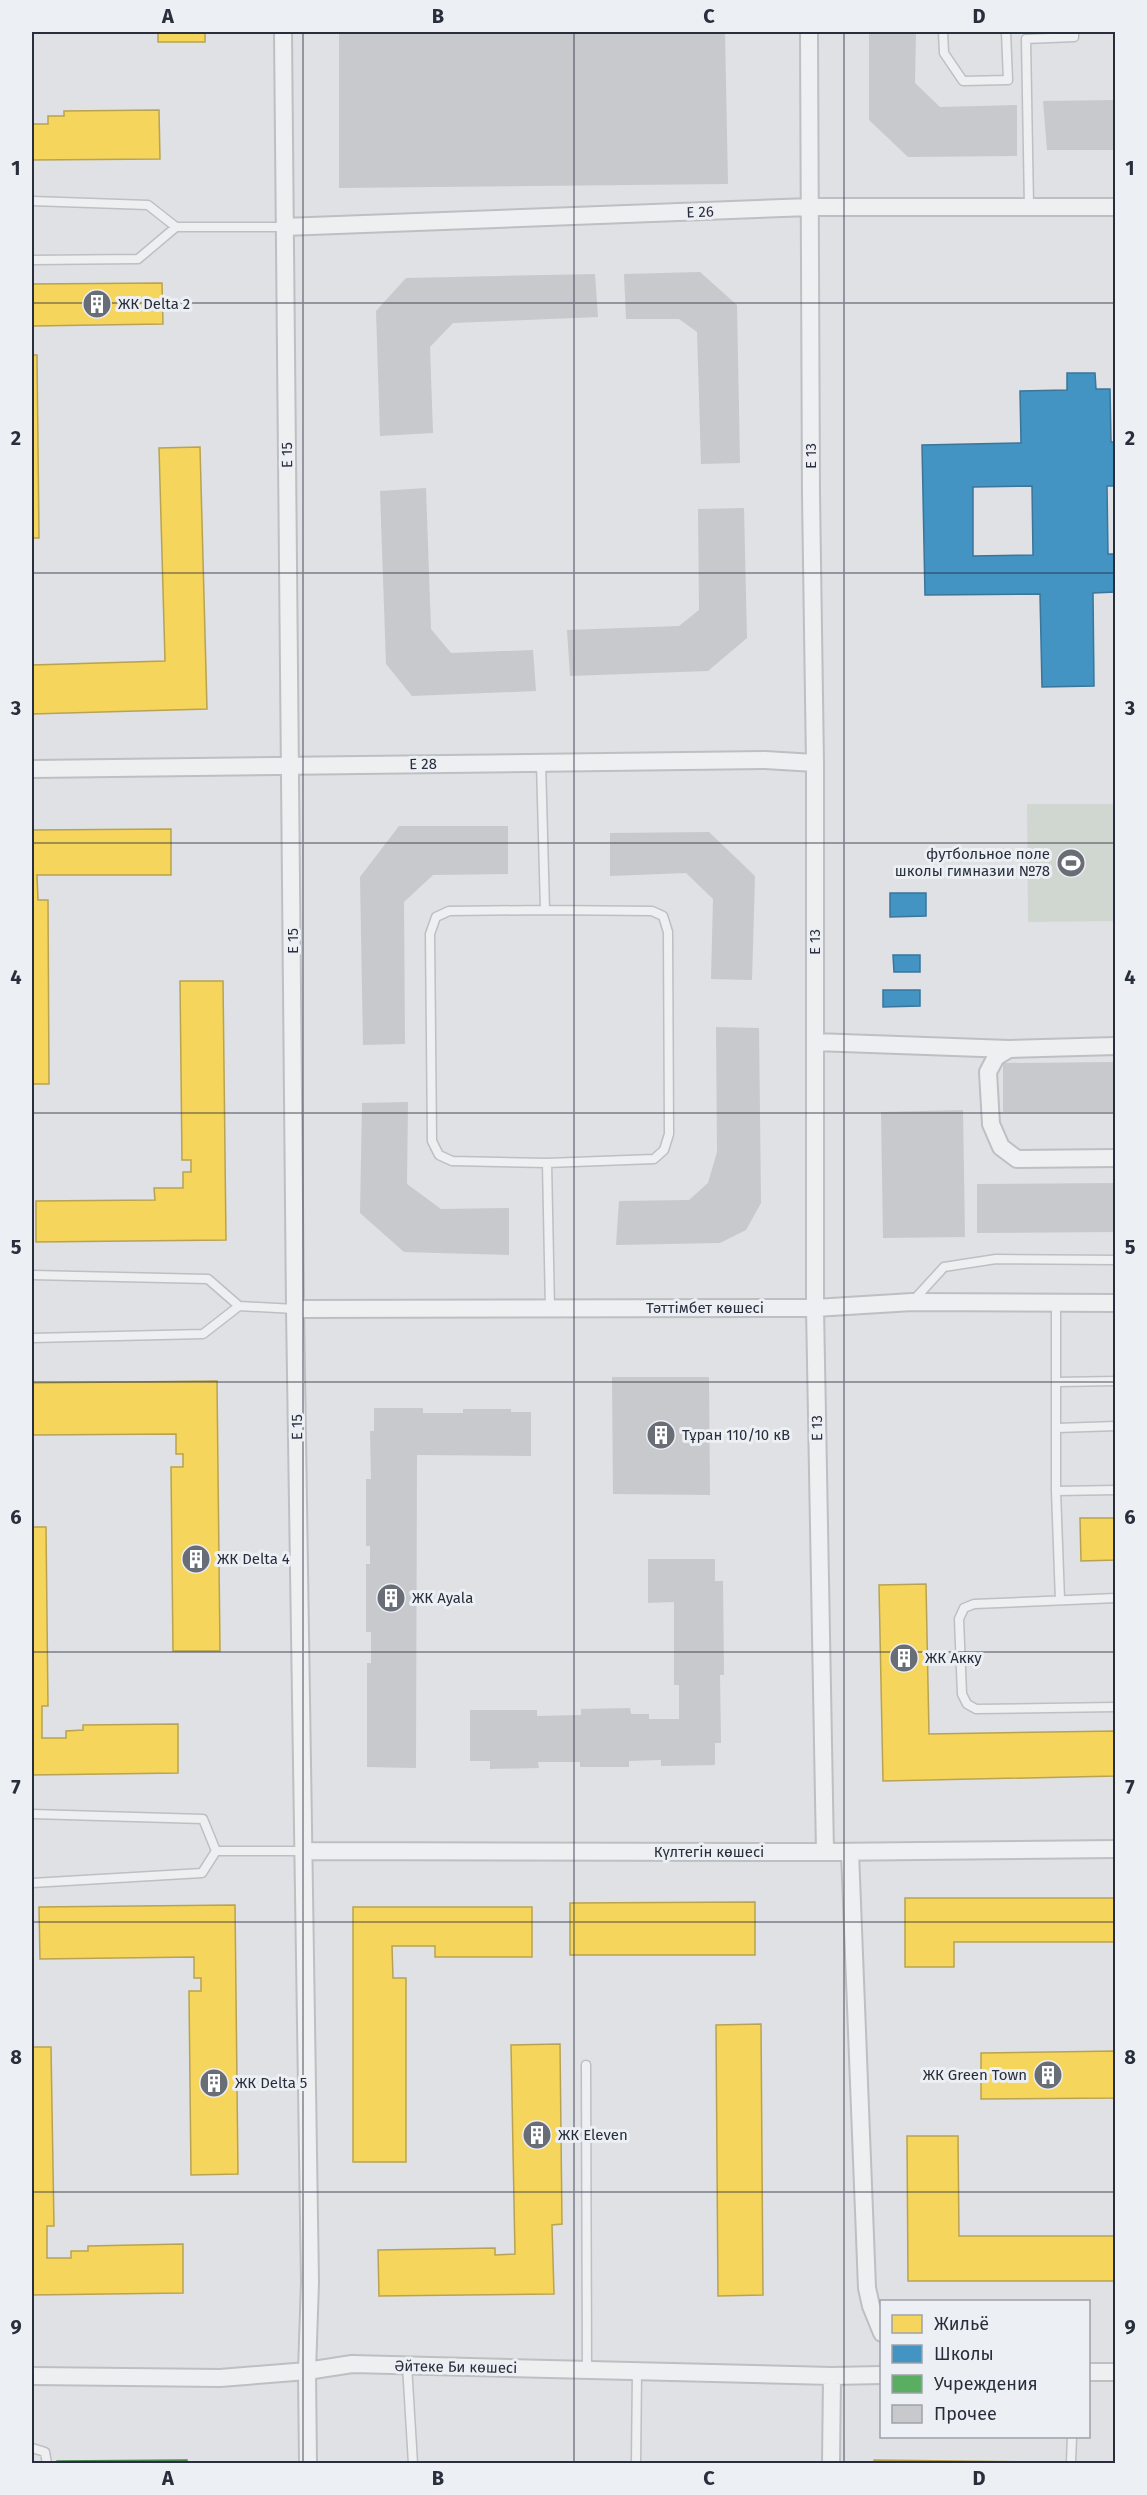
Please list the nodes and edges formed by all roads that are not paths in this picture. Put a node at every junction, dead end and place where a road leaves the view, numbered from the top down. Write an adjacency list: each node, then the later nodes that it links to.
1 (283, 32): 10 (street, E 15)
2 (809, 32): 7 (street, E 13)
3 (944, 32): 4 (lane)
4 (1006, 32)
5 (1074, 32): 8 (lane)
6 (32, 201): 11 (lane)
7 (810, 207): 8 (street, E 26); 10 (street, E 26); 14 (street, E 13)
8 (1029, 207): 9 (street, E 26)
9 (1116, 207)
10 (284, 226): 11 (lane); 15 (street, E 15)
11 (176, 227): 12 (lane)
12 (32, 260)
13 (542, 762): 14 (street, E 28); 15 (street, E 28); 17 (lane)
14 (815, 763): 18 (street, E 13)
15 (291, 765): 16 (street, E 28); 30 (street, E 15)
16 (32, 769)
17 (545, 910): 22 (lane); 22 (lane)
18 (815, 1042): 20 (street); 29 (street, E 13)
19 (1116, 1046): 20 (street)
20 (1009, 1049): 21 (street)
21 (1116, 1158)
22 (547, 1163): 31 (lane)
23 (1116, 1260): 25 (lane)
24 (32, 1275): 28 (lane)
25 (912, 1302): 27 (street, Тәттімбет көшесі); 29 (street, Тәттімбет көшесі)
26 (1116, 1303): 27 (street, Тәттімбет көшесі)
27 (1056, 1304): 34 (lane)
28 (239, 1306): 30 (lane); 32 (lane)
29 (815, 1308): 31 (street, Тәттімбет көшесі); 46 (street, E 13)
30 (295, 1309): 31 (street, Тәттімбет көшесі); 45 (street, E 15)
31 (550, 1309)
32 (32, 1338)
33 (1116, 1380): 34 (lane)
34 (1057, 1383): 36 (lane)
35 (1116, 1426): 36 (lane)
36 (1057, 1428): 38 (lane)
37 (1116, 1490): 38 (lane)
38 (1056, 1491): 40 (lane)
39 (1116, 1598): 40 (lane)
40 (1060, 1600): 41 (lane)
41 (1116, 1707)
42 (32, 1814): 44 (lane)
43 (1116, 1849): 47 (street, Күлтегін көшесі)
44 (216, 1851): 45 (lane); 48 (lane)
45 (303, 1851): 46 (street, Күлтегін көшесі); 53 (street, E 15)
46 (825, 1852): 47 (street, Күлтегін көшесі)
47 (850, 1852): 50 (street)
48 (32, 1883)
49 (586, 2065): 52 (lane)
50 (880, 2328)
51 (407, 2366): 52 (street, Әйтеке Би көшесі); 53 (street, Әйтеке Би көшесі); 65 (lane)
52 (587, 2370): 54 (street, Әйтеке Би көшесі)
53 (307, 2371): 58 (street, Әйтеке Би көшесі); 64 (street, E 15)
54 (637, 2371): 59 (street, Әйтеке Би көшесі); 66 (lane)
55 (1090, 2372): 56 (street)
56 (1116, 2372)
57 (880, 2375): 59 (street, Әйтеке Би көшесі)
58 (32, 2376)
59 (832, 2376): 67 (street)
60 (1072, 2438): 62 (lane)
61 (32, 2448): 63 (lane)
62 (1071, 2462)
63 (47, 2463)
64 (308, 2463)
65 (413, 2463)
66 (636, 2463)
67 (831, 2463)

